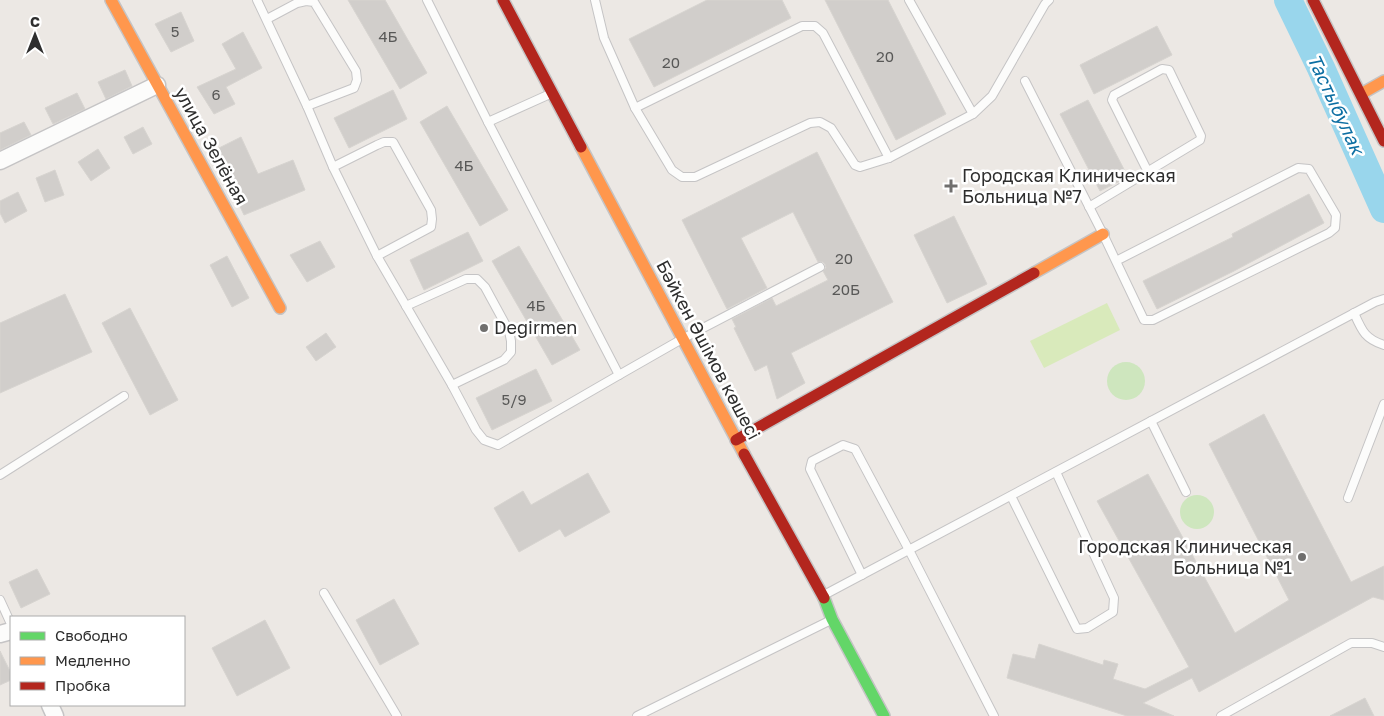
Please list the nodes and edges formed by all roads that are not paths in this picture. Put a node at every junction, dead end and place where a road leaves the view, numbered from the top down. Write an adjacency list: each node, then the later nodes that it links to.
1 (111, 0): 12 (street, улица Зелёная)
2 (257, 0): 9 (lane)
3 (427, 0): 18 (lane)
4 (503, 0): 13 (street, Бәйкен Әшімов көшесі)
5 (595, 0): 16 (lane)
6 (908, 0): 17 (lane)
7 (1049, 0): 17 (lane)
8 (1313, 0): 14 (street)
9 (267, 19): 15 (lane); 15 (lane)
10 (1384, 81): 14 (street)
11 (1025, 82): 24 (lane)
12 (157, 85): 21 (street); 31 (street, улица Зелёная)
13 (552, 92): 18 (lane); 33 (street, Бәйкен Әшімов көшесі)
14 (1361, 94): 19 (street)
15 (307, 106): 22 (lane)
16 (635, 108): 20 (lane); 20 (lane)
17 (973, 114): 20 (lane)
18 (488, 122): 35 (lane)
19 (1384, 141)
20 (889, 158)
21 (0, 161)
22 (333, 167): 26 (lane); 26 (lane)
23 (1148, 172): 23 (lane); 24 (lane)
24 (1089, 207): 25 (lane)
25 (1103, 234): 27 (lane); 40 (street)
26 (377, 256): 30 (lane)
27 (1116, 261): 27 (lane)
28 (820, 267): 33 (lane)
29 (1384, 299): 32 (lane)
30 (406, 306): 36 (lane); 36 (lane)
31 (280, 308)
32 (1354, 313): 34 (lane); 39 (lane)
33 (682, 339): 35 (lane); 40 (street, Бәйкен Әшімов көшесі)
34 (1384, 345)
35 (619, 375): 36 (lane)
36 (452, 385)
37 (124, 396): 42 (lane)
38 (1384, 407): 45 (lane)
39 (1151, 421): 41 (lane); 43 (lane)
40 (736, 440): 49 (street, Бәйкен Әшімов көшесі)
41 (1056, 472): 44 (lane); 44 (lane)
42 (0, 474)
43 (1186, 492)
44 (1011, 496): 46 (lane)
45 (1348, 498)
46 (909, 550): 47 (lane); 47 (lane); 57 (lane)
47 (862, 575): 49 (lane)
48 (324, 593): 54 (lane)
49 (823, 596): 51 (street, Бәйкен Әшімов көшесі)
50 (0, 600): 52 (lane)
51 (832, 619): 55 (lane); 56 (street, Бәйкен Әшімов көшесі)
52 (10, 622)
53 (1384, 648): 58 (lane)
54 (398, 716)
55 (637, 716)
56 (884, 716)
57 (994, 716)
58 (1221, 716)

